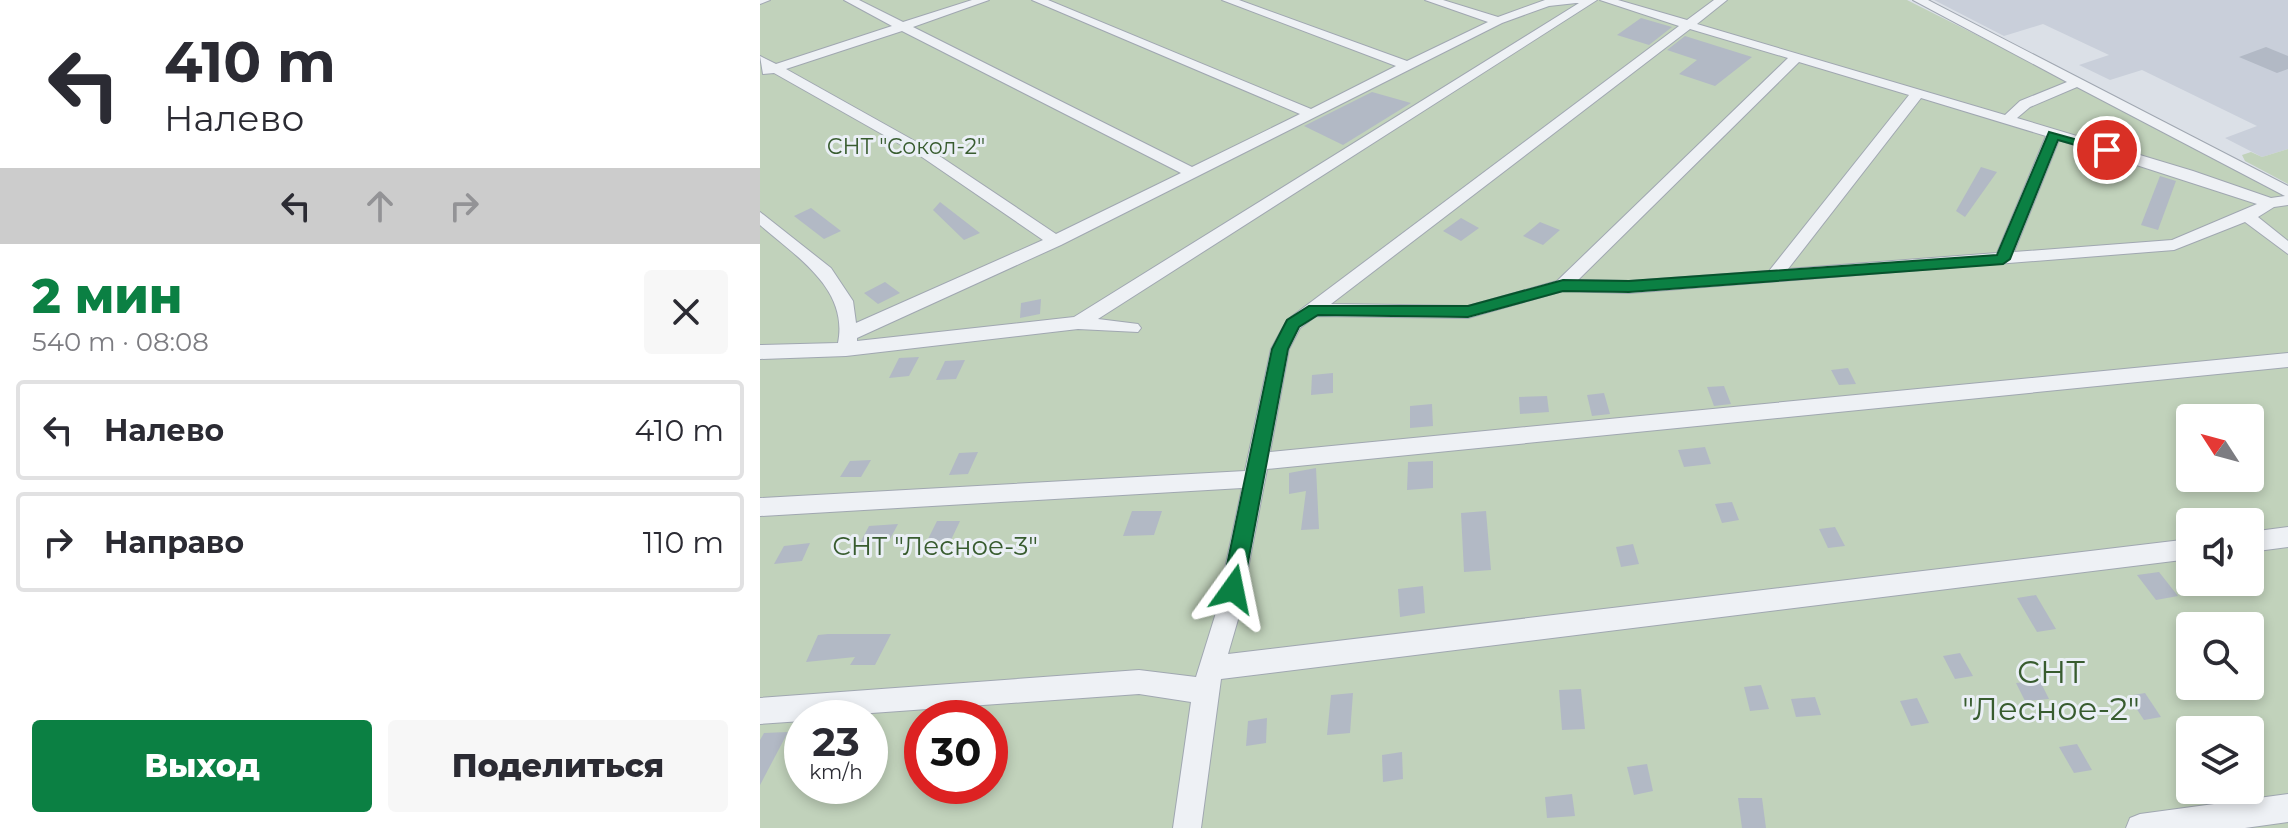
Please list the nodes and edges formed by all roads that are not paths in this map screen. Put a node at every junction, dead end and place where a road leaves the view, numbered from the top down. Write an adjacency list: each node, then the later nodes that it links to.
1 (850, 0): 12 (street)
2 (983, 0): 12 (street)
3 (1038, 0): 19 (street)
4 (1228, 0): 15 (street)
5 (1431, 0): 11 (street)
6 (1576, 0): 11 (street)
7 (1591, 0): 34 (street)
8 (1606, 0): 13 (street)
9 (1721, 0): 13 (street)
10 (1919, 0): 17 (street)
11 (1498, 21): 15 (street)
12 (906, 26): 16 (street); 22 (street)
13 (1686, 26): 14 (street); 33 (street)
14 (1796, 58): 18 (street); 32 (street)
15 (1407, 66): 19 (street)
16 (764, 68): 28 (street)
17 (2079, 82): 20 (street); 23 (street)
18 (1917, 94): 20 (street); 31 (street)
19 (1309, 113): 22 (street)
20 (2007, 120): 21 (street)
21 (2054, 135): 25 (street); 30 (street)
22 (1189, 171): 28 (street)
23 (2288, 192)
24 (2288, 200): 25 (street)
25 (2270, 203): 26 (street)
26 (2247, 216): 29 (street); 30 (street)
27 (760, 217): 36 (street)
28 (1055, 241): 36 (street)
29 (2288, 249)
30 (2003, 259): 31 (street)
31 (1773, 277): 32 (street)
32 (1563, 285): 33 (street)
33 (1315, 310): 39 (street)
34 (1078, 323): 35 (street); 36 (street)
35 (1132, 328)
36 (847, 342): 37 (street)
37 (760, 352)
38 (2288, 360): 39 (street)
39 (1257, 470): 40 (street); 44 (street)
40 (760, 507)
41 (2288, 537): 42 (street)
42 (2264, 540)
43 (2176, 551): 44 (street)
44 (1208, 680): 45 (street); 47 (street)
45 (760, 711)
46 (2288, 808): 48 (street)
47 (1187, 828)
48 (2140, 828)

